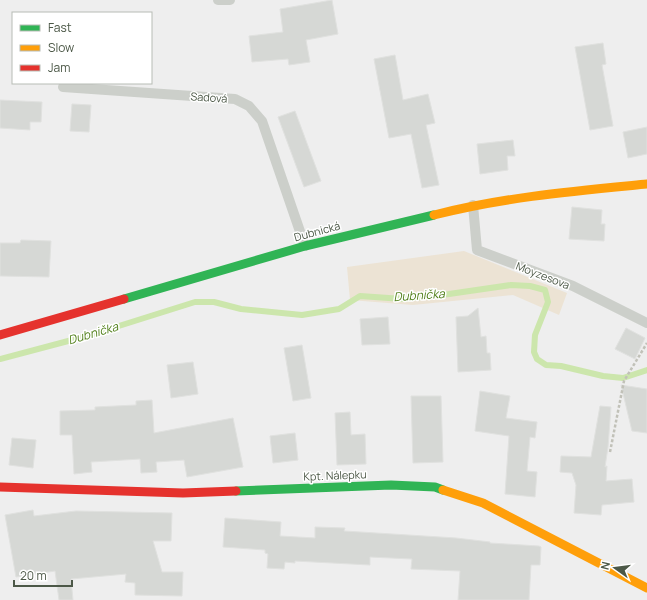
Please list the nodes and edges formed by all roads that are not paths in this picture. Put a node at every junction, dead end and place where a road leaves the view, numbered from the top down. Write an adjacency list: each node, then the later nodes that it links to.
1 (218, 0): 2 (lane)
2 (230, 0)
3 (63, 87): 6 (lane, Sadová)
4 (647, 184): 5 (street, Dubnická)
5 (473, 205): 6 (street, Dubnická); 7 (lane, Moyzesova)
6 (305, 246): 8 (street, Dubnická)
7 (647, 323)
8 (0, 335)
9 (0, 487): 10 (street, Kpt. Nálepku)
10 (647, 588)

